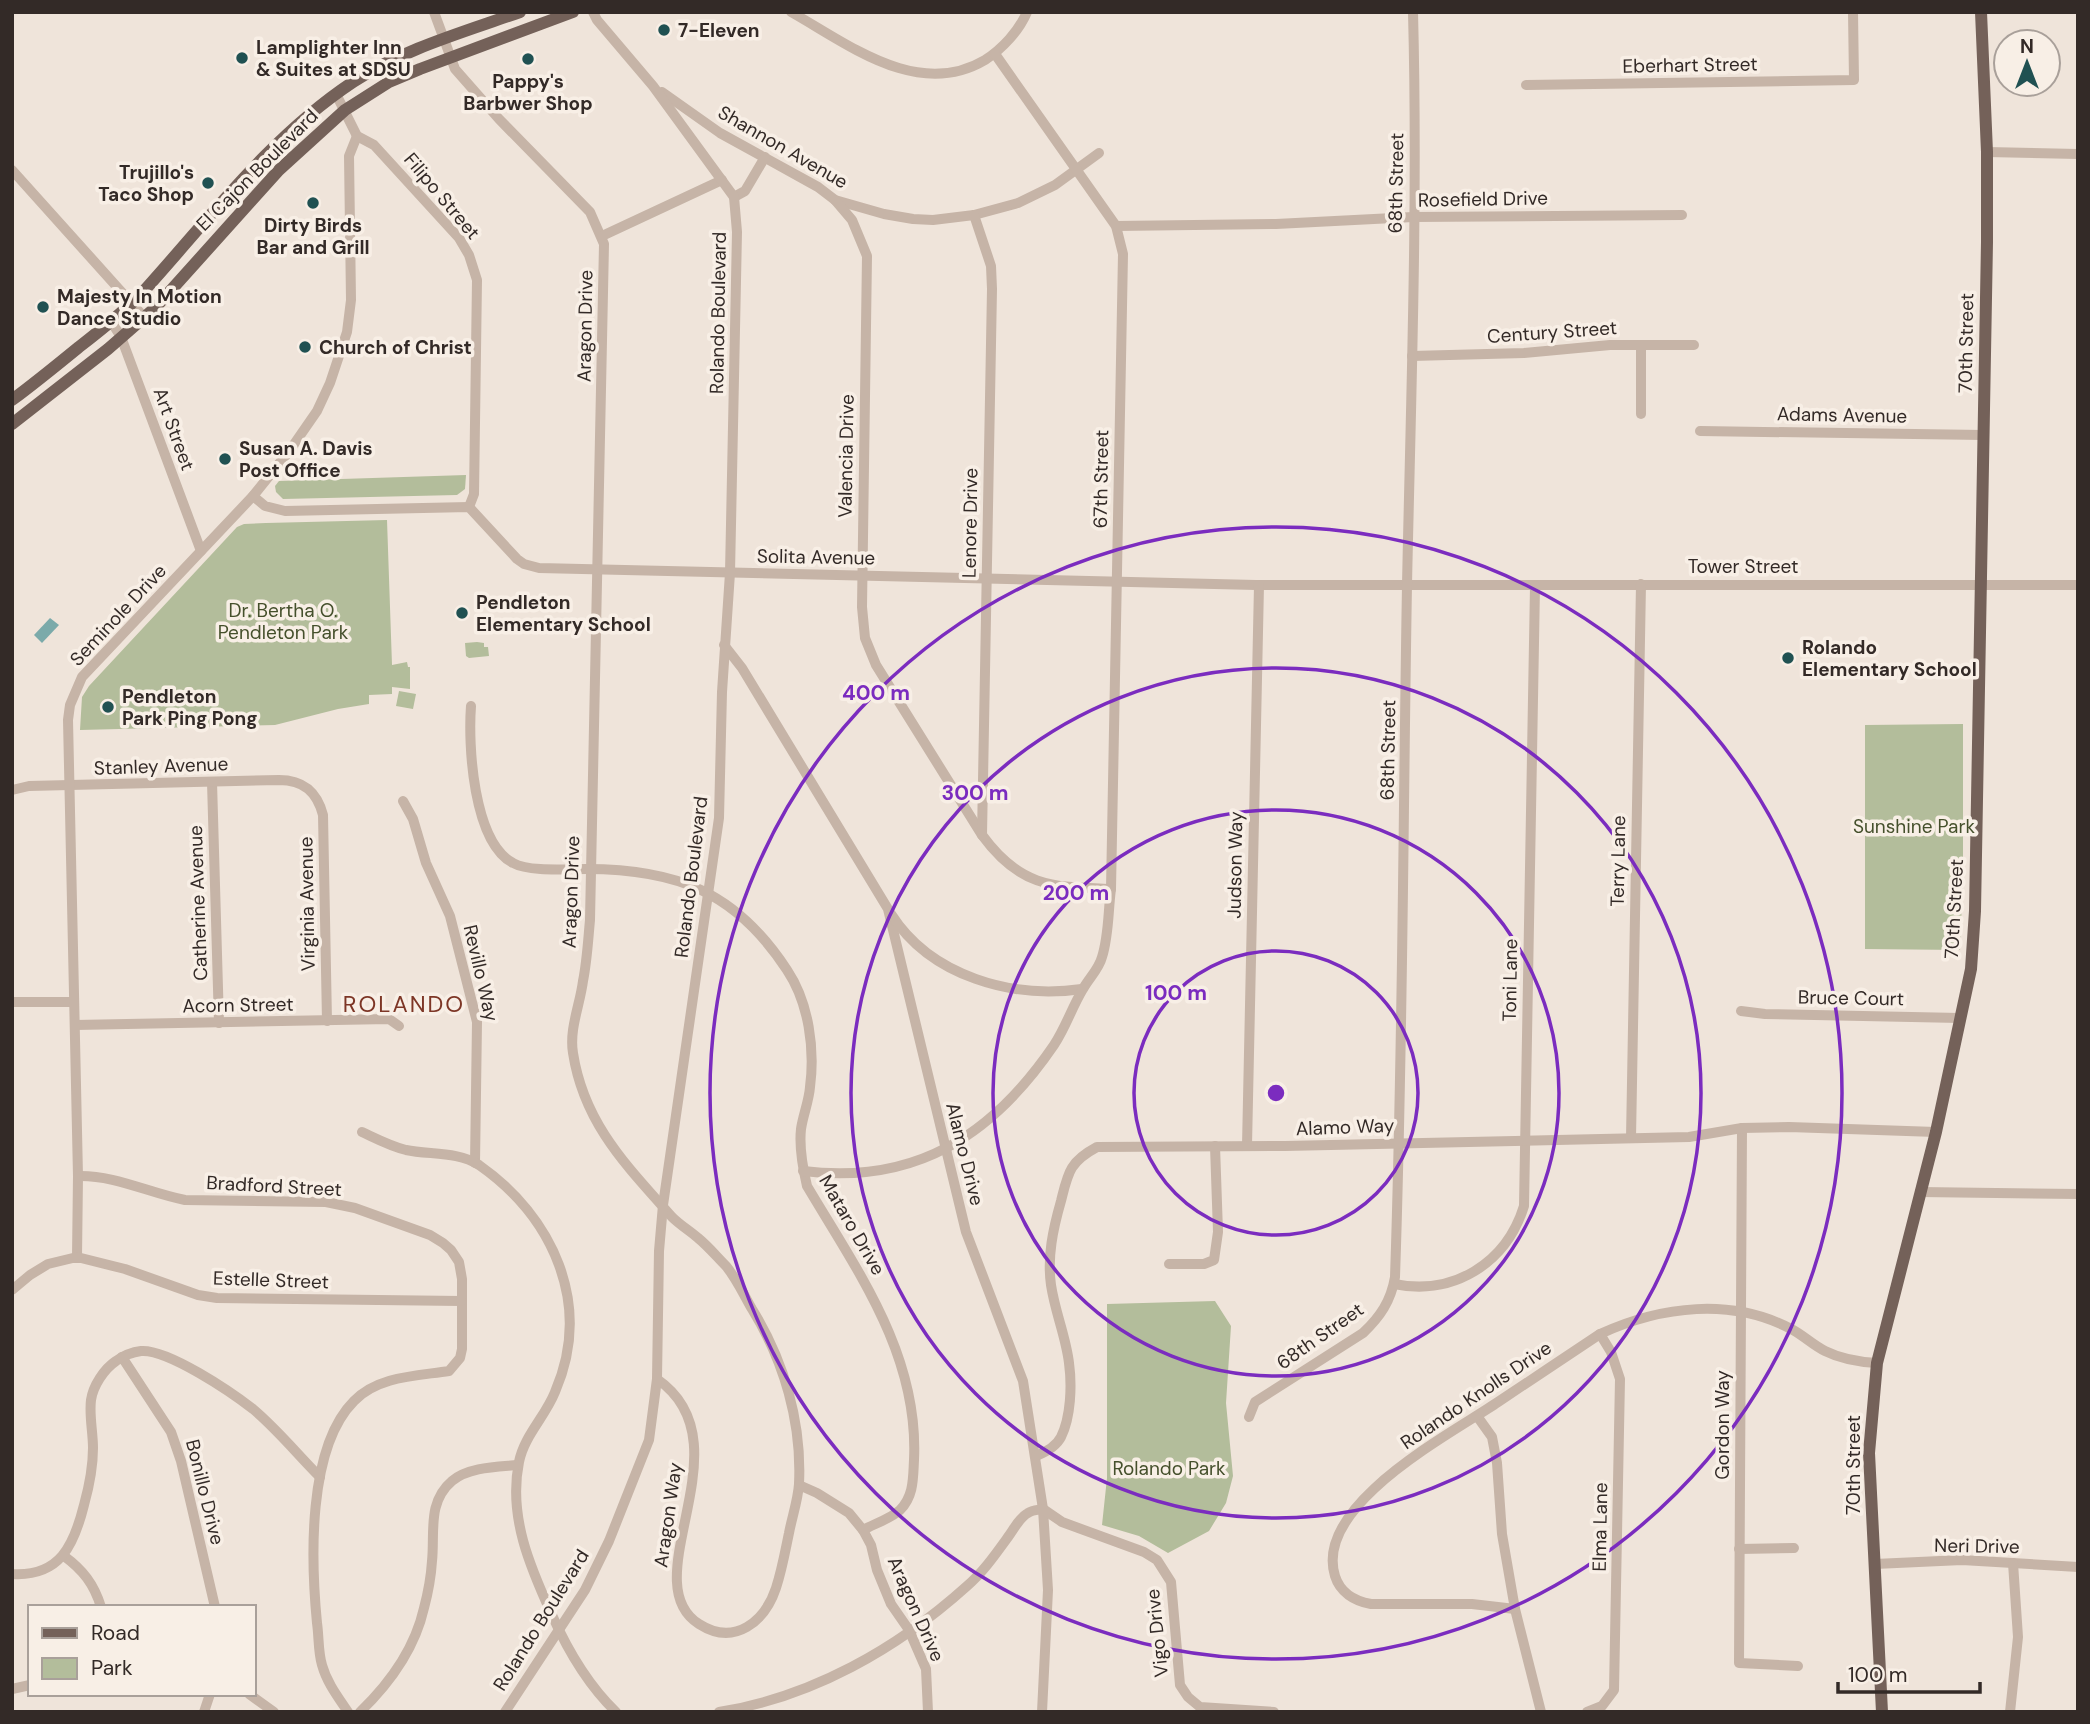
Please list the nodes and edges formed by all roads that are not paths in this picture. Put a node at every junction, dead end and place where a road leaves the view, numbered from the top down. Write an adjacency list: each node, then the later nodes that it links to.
1 (433, 12): 10 (street, Aragon Drive)
2 (520, 12): 10 (main road, El Cajon Boulevard)
3 (573, 12): 12 (main road, El Cajon Boulevard)
4 (593, 12): 14 (street)
5 (791, 12): 11 (street)
6 (1027, 12): 11 (street)
7 (1413, 12): 29 (street, 68th Street)
8 (1853, 12): 13 (street, Eberhart Street)
9 (1981, 12): 18 (main road, 70th Street)
10 (443, 39): 12 (street, Aragon Drive); 15 (main road, El Cajon Boulevard)
11 (995, 54): 22 (street, 67th Street)
12 (450, 56): 16 (main road, El Cajon Boulevard); 31 (street, Aragon Drive)
13 (1526, 85)
14 (653, 86): 21 (street, Shannon Avenue); 24 (street)
15 (336, 94): 16 (street, Filipo Street); 32 (main road, El Cajon Boulevard)
16 (345, 110): 17 (street, Filipo Street); 33 (main road, El Cajon Boulevard)
17 (357, 136): 45 (street, Seminole Drive); 46 (street, Filipo Street)
18 (1987, 152): 20 (street); 44 (main road, 70th Street)
19 (1098, 153): 22 (street, Shannon Avenue)
20 (2078, 154)
21 (765, 157): 25 (street); 26 (street, Shannon Avenue)
22 (1077, 169): 27 (street, Shannon Avenue); 30 (street, 67th Street)
23 (12, 170): 32 (street)
24 (722, 180): 25 (street); 31 (street)
25 (734, 197): 49 (street, Rolando Boulevard)
26 (835, 200): 27 (street, Shannon Avenue); 50 (street, Valencia Drive)
27 (974, 215): 51 (street, Lenore Drive)
28 (1682, 215): 29 (street, Rosefield Drive)
29 (1413, 218): 30 (street, Rosefield Drive); 38 (street, 68th Street)
30 (1116, 226): 52 (street, 67th Street)
31 (601, 236): 48 (street, Aragon Drive)
32 (131, 302): 33 (street); 34 (main road, El Cajon Boulevard)
33 (145, 317): 35 (main road, El Cajon Boulevard)
34 (111, 321): 35 (street, Art Street); 39 (main road, El Cajon Boulevard)
35 (121, 337): 40 (main road, El Cajon Boulevard); 47 (street, Art Street)
36 (1641, 345): 37 (street, Century Street); 38 (street, Century Street); 41 (street)
37 (1694, 345)
38 (1412, 355): 58 (street, 68th Street)
39 (13, 399): 40 (street)
40 (27, 414): 42 (main road, El Cajon Boulevard)
41 (1641, 414)
42 (12, 424)
43 (1700, 431): 44 (street, Adams Avenue)
44 (1983, 435): 54 (main road, 70th Street)
45 (253, 496): 46 (street); 47 (street, Seminole Drive)
46 (469, 507): 48 (street, Solita Avenue)
47 (201, 551): 62 (street, Seminole Drive)
48 (598, 570): 49 (street, Solita Avenue); 67 (street, Aragon Drive)
49 (730, 573): 50 (street, Solita Avenue); 59 (street, Rolando Boulevard)
50 (861, 575): 51 (street, Solita Avenue); 66 (street, Valencia Drive)
51 (986, 578): 52 (street, Solita Avenue); 66 (street, Lenore Drive)
52 (1117, 581): 55 (street, Solita Avenue); 68 (street, 67th Street)
53 (1641, 584): 54 (street, Tower Street); 57 (street, Tower Street); 83 (street, Terry Lane)
54 (1982, 584): 56 (street, Tower Street); 75 (main road, 70th Street)
55 (1259, 585): 58 (street, Solita Avenue); 87 (street, Judson Way)
56 (2078, 585)
57 (1535, 586): 58 (street, Tower Street); 84 (street, Toni Lane)
58 (1407, 587): 85 (street, 68th Street)
59 (724, 645): 69 (street, Rolando Boulevard); 70 (street, Alamo Drive)
60 (471, 706): 67 (street, Mataro Drive)
61 (212, 782): 62 (street, Stanley Avenue); 63 (street, Stanley Avenue); 77 (street, Catherine Avenue)
62 (71, 786): 64 (street, Stanley Avenue); 73 (street, Seminole Drive)
63 (310, 789): 76 (street, Virginia Avenue)
64 (12, 790)
65 (403, 801): 89 (street, Revillo Way)
66 (982, 835): 68 (street, Valencia Drive)
67 (590, 869): 69 (street, Mataro Drive); 94 (street, Aragon Drive)
68 (1111, 889): 71 (street, 67th Street)
69 (708, 892): 90 (street, Mataro Drive); 94 (street, Rolando Boulevard)
70 (888, 909): 71 (street); 88 (street, Alamo Drive)
71 (1082, 989): 88 (street, 67th Street)
72 (12, 1002): 73 (street)
73 (74, 1002): 78 (street, Seminole Drive)
74 (1741, 1011): 75 (street, Bruce Court)
75 (1960, 1017): 82 (main road, 70th Street)
76 (327, 1021): 77 (street, Acorn Street); 79 (street, Acorn Street)
77 (219, 1023): 78 (street, Acorn Street)
78 (75, 1025): 91 (street, Seminole Drive)
79 (399, 1027)
80 (1742, 1128): 82 (street, Alamo Way); 83 (street, Alamo Way); 100 (street, Gordon Way)
81 (362, 1132): 89 (street)
82 (1936, 1132): 92 (main road, 70th Street)
83 (1631, 1138): 84 (street, Alamo Way)
84 (1525, 1141): 85 (street, Alamo Way); 97 (street, Toni Lane)
85 (1399, 1143): 87 (street, Alamo Way); 97 (street, 68th Street)
86 (1215, 1146): 87 (street, Alamo Way); 96 (street); 107 (street, Alamo Way)
87 (1247, 1146)
88 (945, 1149): 90 (street, 67th Street); 107 (street, Alamo Drive)
89 (475, 1163): 108 (street)
90 (803, 1171): 112 (street, Mataro Drive)
91 (78, 1176): 95 (street, Seminole Drive); 99 (street, Bradford Street)
92 (1920, 1192): 93 (street); 103 (main road, 70th Street)
93 (2078, 1194)
94 (663, 1205): 104 (street, Rolando Boulevard); 110 (street, Aragon Drive)
95 (78, 1257): 98 (street); 99 (street, Estelle Street)
96 (1169, 1264)
97 (1394, 1284): 106 (street, 68th Street)
98 (13, 1291)
99 (461, 1301): 109 (street)
100 (1740, 1311): 101 (street, Rolando Knolls Drive); 103 (street, Rolando Knolls Drive); 114 (street, Gordon Way)
101 (1600, 1334): 105 (street, Rolando Knolls Drive); 137 (street, Elma Lane)
102 (122, 1357): 109 (street); 115 (street); 121 (street, Bonillo Drive)
103 (1877, 1363): 117 (main road, 70th Street)
104 (657, 1378): 110 (street, Aragon Way); 124 (street, Rolando Boulevard)
105 (1477, 1416): 122 (street); 122 (street, Rolando Knolls Drive)
106 (1249, 1418)
107 (1036, 1456): 111 (street, Alamo Drive)
108 (518, 1465): 124 (street); 129 (street)
109 (320, 1477): 128 (street)
110 (799, 1485): 112 (street, Aragon Drive)
111 (1043, 1508): 123 (street); 134 (street, Alamo Drive); 135 (street, Vigo Drive)
112 (863, 1530): 123 (street, Aragon Drive)
113 (1794, 1548): 114 (street)
114 (1739, 1549): 125 (street, Gordon Way)
115 (64, 1556): 119 (street); 120 (street)
116 (2013, 1563): 117 (street, Neri Drive); 118 (street, Neri Drive); 139 (street)
117 (1875, 1564): 138 (main road, 70th Street)
118 (2078, 1567)
119 (12, 1574)
120 (100, 1605)
121 (215, 1605)
122 (1515, 1609): 136 (street)
123 (909, 1630): 132 (street); 133 (street, Aragon Drive)
124 (559, 1632): 130 (street, Rolando Boulevard); 131 (street)
125 (1798, 1666)
126 (252, 1696): 127 (street)
127 (274, 1712)
128 (348, 1712)
129 (360, 1712)
130 (505, 1712)
131 (616, 1712)
132 (719, 1712)
133 (928, 1712)
134 (1042, 1712)
135 (1274, 1712)
136 (1541, 1712)
137 (1587, 1712)
138 (1882, 1712)
139 (2010, 1712)

